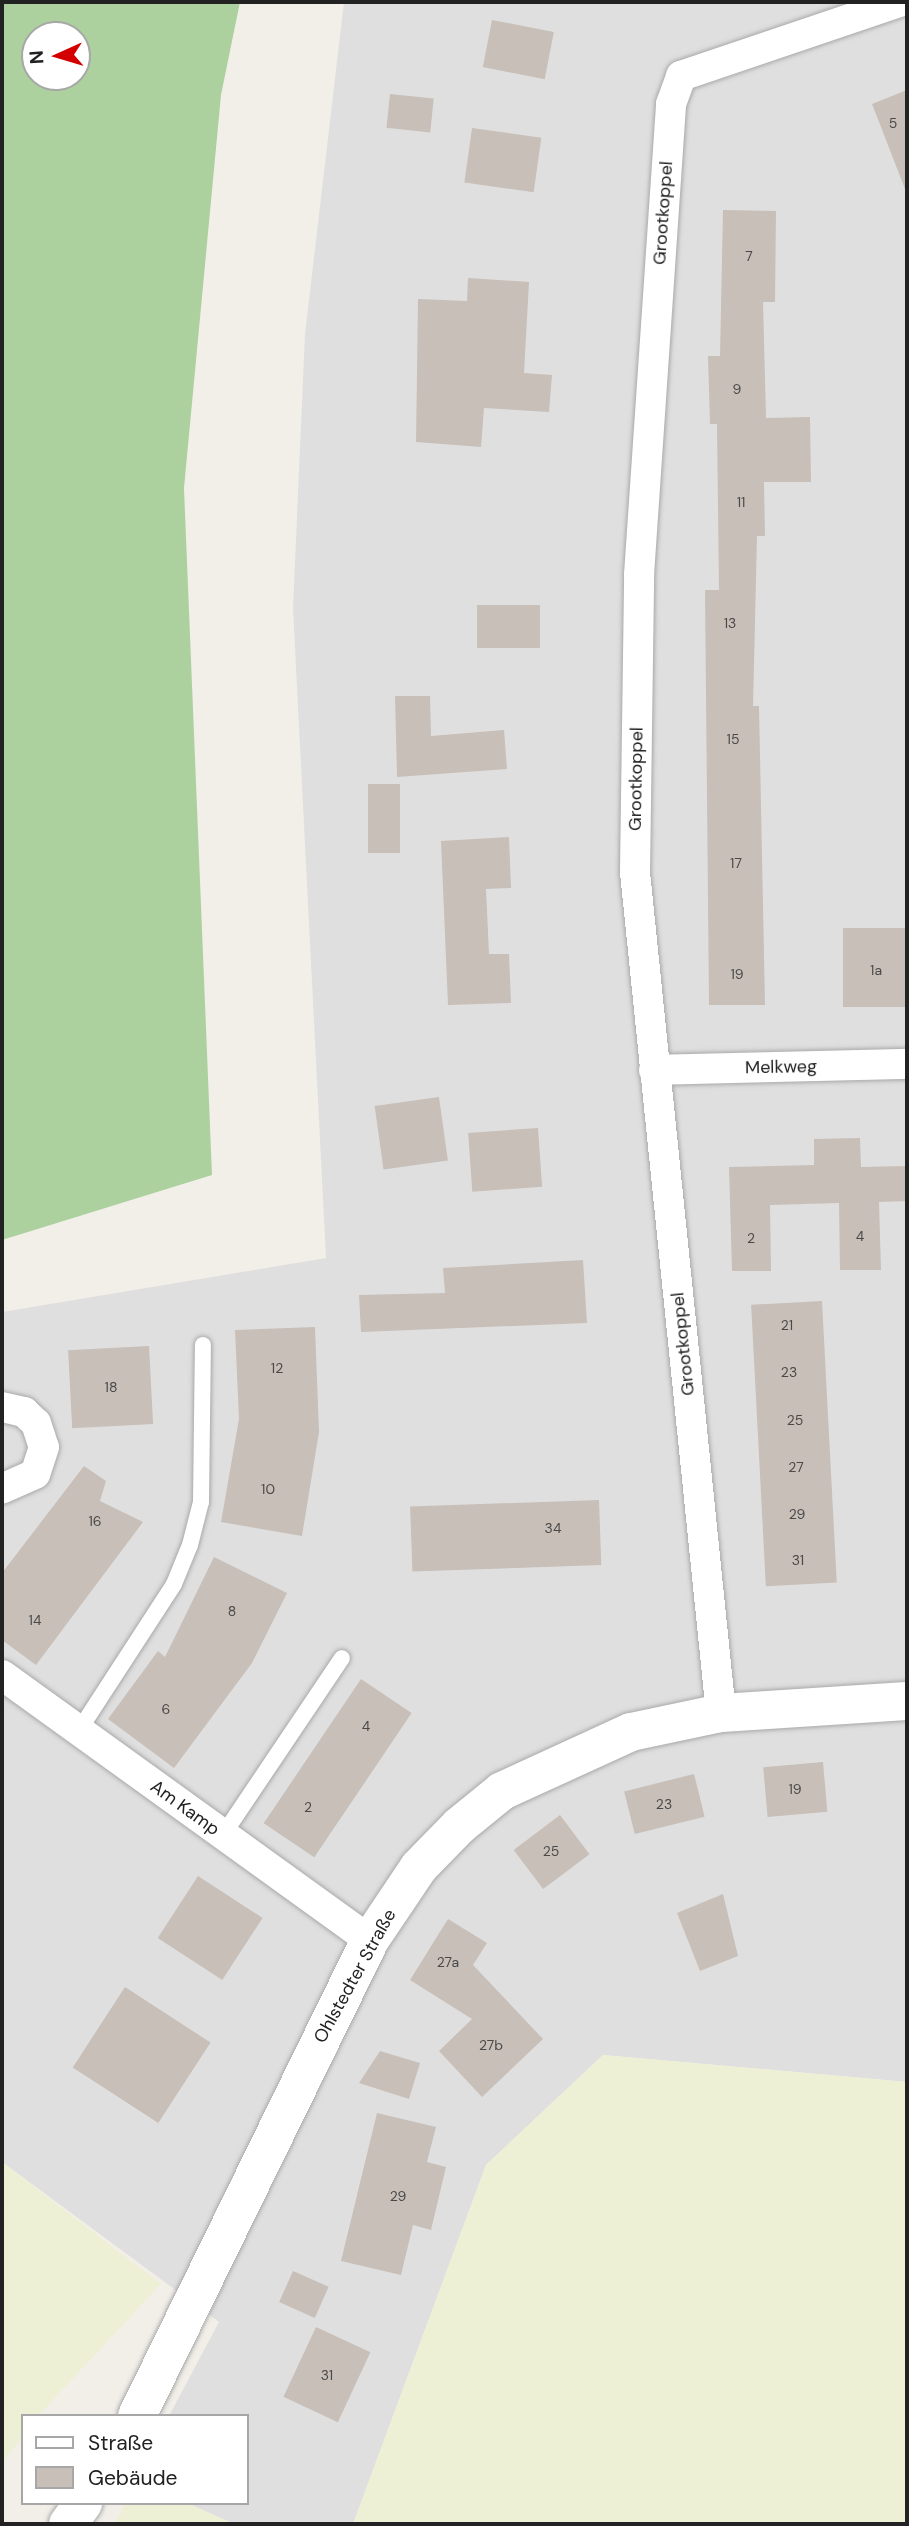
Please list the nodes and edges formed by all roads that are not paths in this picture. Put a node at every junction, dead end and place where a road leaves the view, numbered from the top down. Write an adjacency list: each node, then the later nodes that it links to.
1 (900, 2): 3 (street, Grootkoppel)
2 (907, 1064): 3 (street, Melkweg)
3 (654, 1070): 10 (street, Grootkoppel)
4 (203, 1345): 11 (lane)
5 (2, 1407): 6 (street)
6 (2, 1489)
7 (342, 1658): 12 (lane)
8 (2, 1675): 11 (street, Am Kamp)
9 (907, 1701): 10 (street, Ohlstedter Straße)
10 (721, 1713): 13 (street, Ohlstedter Straße)
11 (78, 1732): 12 (street, Am Kamp)
12 (223, 1835): 13 (street, Am Kamp)
13 (370, 1940): 14 (street, Ohlstedter Straße)
14 (138, 2414)
15 (82, 2505): 16 (street)
16 (68, 2524)

